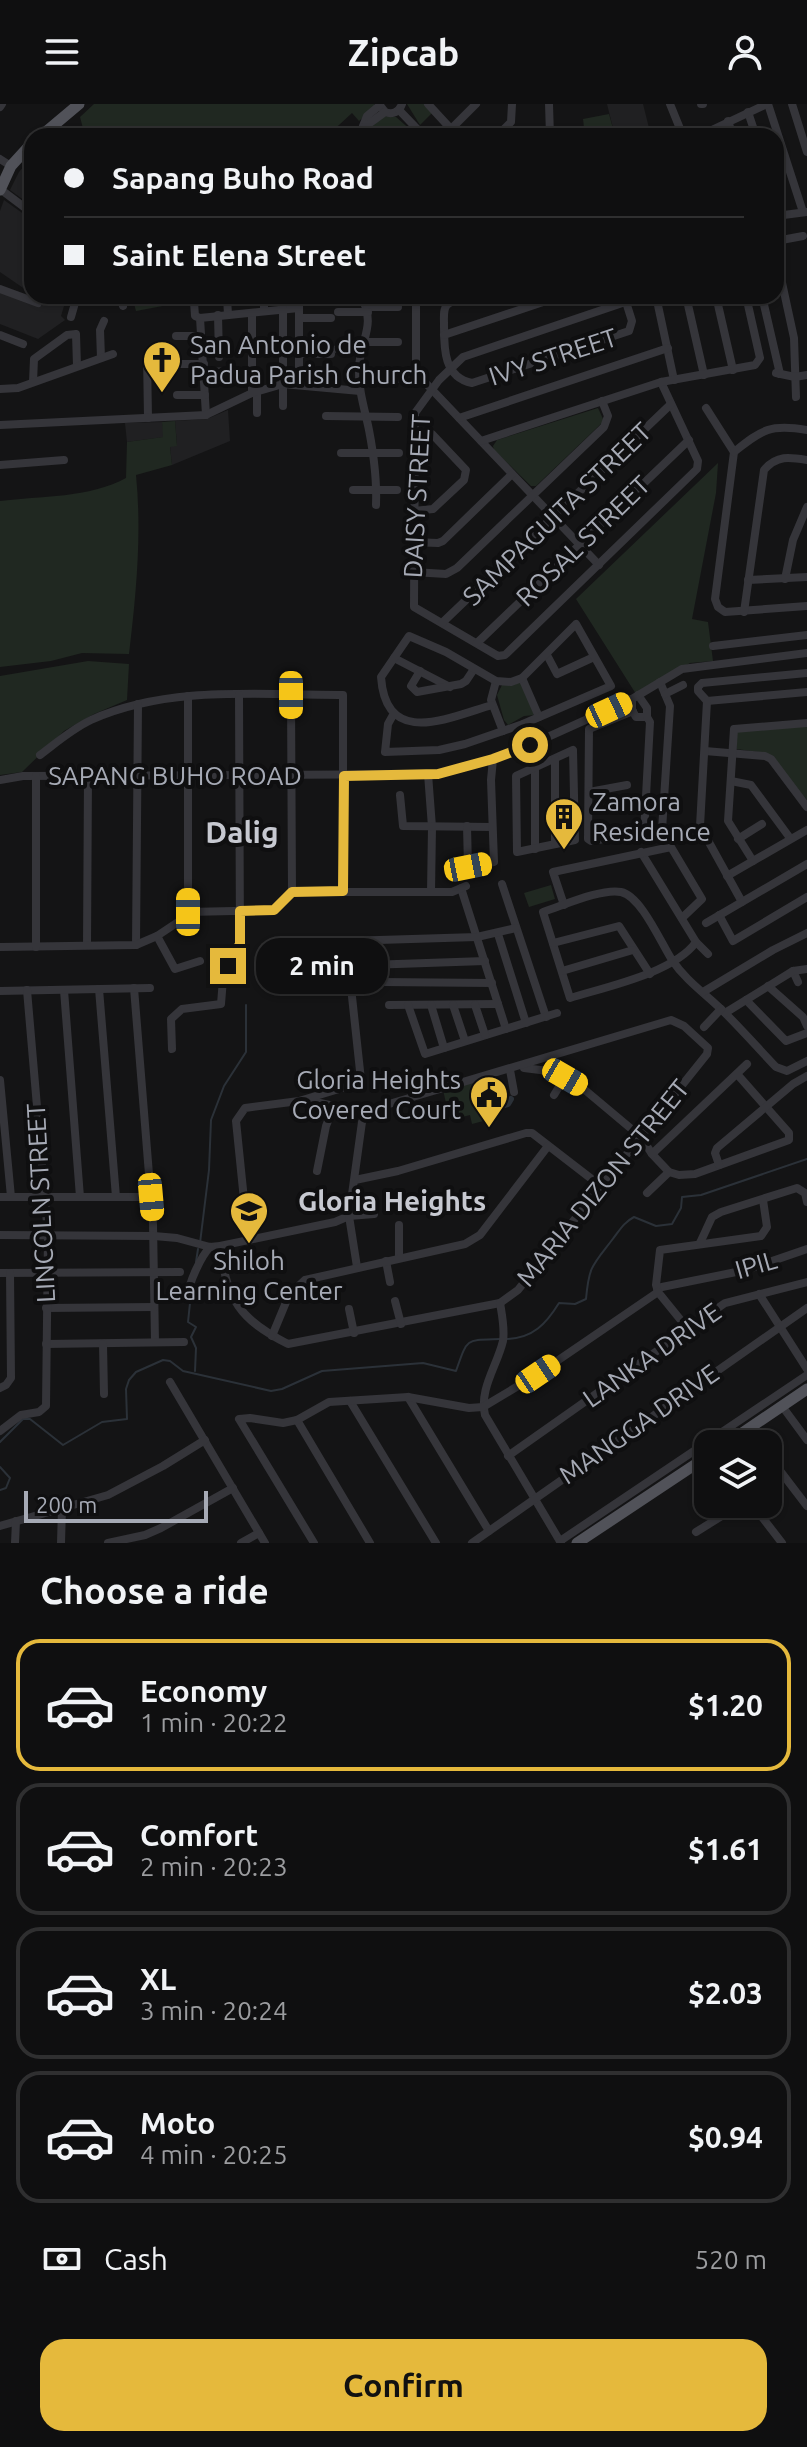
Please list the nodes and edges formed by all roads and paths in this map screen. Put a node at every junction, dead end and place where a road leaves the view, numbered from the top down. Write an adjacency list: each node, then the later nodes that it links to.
1 (79, 104): 13 (main road)
2 (428, 104): 16 (street)
3 (476, 104): 17 (street)
4 (512, 104): 18 (street)
5 (549, 104): 19 (street)
6 (670, 104): 20 (street)
7 (767, 104): 11 (street); 24 (street)
8 (792, 104): 27 (street)
9 (381, 107): 10 (street); 14 (street)
10 (401, 107): 15 (street)
11 (748, 112): 12 (street); 23 (street)
12 (728, 121): 21 (street); 22 (street)
13 (53, 128)
14 (362, 128)
15 (418, 128)
16 (445, 128)
17 (453, 128)
18 (505, 128)
19 (550, 128)
20 (680, 128)
21 (714, 128)
22 (730, 128)
23 (753, 128)
24 (775, 128)
25 (24, 152): 29 (main road)
26 (784, 152): 32 (street)
27 (807, 152)
28 (0, 159): 29 (street)
29 (11, 166): 30 (main road)
30 (0, 190): 31 (street)
31 (24, 207)
32 (805, 212): 33 (street)
33 (784, 214)
34 (803, 236): 35 (street)
35 (784, 240)
36 (0, 289): 38 (street)
37 (784, 292): 86 (street)
38 (24, 298)
39 (75, 304): 62 (street)
40 (194, 304): 63 (street)
41 (225, 304): 61 (street)
42 (264, 304): 58 (street)
43 (299, 304): 59 (street)
44 (364, 304): 57 (street)
45 (416, 304): 95 (street)
46 (448, 304): 66 (street)
47 (537, 304): 66 (street)
48 (620, 304): 80 (street)
49 (627, 304): 80 (street, IVY STREET)
50 (658, 304): 72 (street)
51 (688, 304): 84 (street)
52 (718, 304): 82 (street)
53 (748, 304): 82 (street)
54 (764, 304): 86 (street)
55 (398, 307): 57 (street)
56 (283, 308): 58 (street); 59 (street); 92 (street)
57 (367, 310): 59 (street); 71 (street)
58 (264, 311): 60 (street)
59 (299, 313): 74 (street)
60 (252, 314): 61 (street); 97 (street)
61 (223, 315): 63 (street); 76 (street)
62 (71, 317)
63 (200, 318): 68 (street)
64 (104, 321): 77 (street)
65 (0, 335): 70 (street)
66 (444, 335): 80 (street)
67 (176, 336): 68 (street)
68 (201, 336): 81 (street)
69 (398, 342): 71 (street)
70 (23, 344)
71 (363, 346): 74 (street); 88 (street)
72 (668, 348): 89 (street); 111 (street)
73 (113, 354): 77 (street)
74 (299, 354): 93 (street)
75 (147, 356): 110 (street)
76 (219, 357)
77 (101, 358): 79 (street)
78 (177, 364): 81 (street)
79 (77, 366): 90 (street); 90 (street)
80 (451, 367): 95 (street, DAISY STREET)
81 (204, 368): 83 (street); 99 (street)
82 (733, 370): 84 (street)
83 (232, 371)
84 (704, 375): 89 (street)
85 (807, 375): 86 (street)
86 (795, 377): 100 (street)
87 (399, 379): 88 (street)
88 (359, 380): 96 (street)
89 (674, 380): 91 (street)
90 (33, 382): 94 (street)
91 (661, 382): 101 (street); 102 (street)
92 (283, 384): 93 (street); 97 (street); 103 (street)
93 (299, 385): 96 (street)
94 (0, 389)
95 (432, 389): 111 (street); 114 (street, DAISY STREET)
96 (360, 391): 108 (street)
97 (254, 392): 105 (street); 106 (street)
98 (177, 395): 99 (street)
99 (205, 395): 106 (street)
100 (796, 397)
101 (602, 401): 116 (street); 128 (street)
102 (671, 404): 115 (street); 132 (street, SAMPAGUITA STREET)
103 (283, 406)
104 (706, 408): 117 (street)
105 (257, 413)
106 (206, 415): 110 (street)
107 (326, 416): 108 (street)
108 (366, 416): 109 (street); 119 (street)
109 (398, 417)
110 (148, 418): 112 (street)
111 (459, 418): 116 (street)
112 (0, 425)
113 (807, 430): 117 (street)
114 (415, 431): 131 (street, DAISY STREET); 131 (street)
115 (689, 440): 134 (street, ROSAL STREET); 135 (street)
116 (481, 441): 124 (street)
117 (734, 452): 141 (street)
118 (341, 453): 119 (street)
119 (374, 453): 120 (street); 126 (street)
120 (399, 453)
121 (64, 460): 123 (street)
122 (807, 460): 139 (street)
123 (0, 465)
124 (512, 474): 128 (street); 133 (street)
125 (353, 490): 126 (street)
126 (377, 490): 127 (street); 129 (street)
127 (397, 490)
128 (533, 495): 132 (street); 136 (street)
129 (376, 505)
130 (807, 507): 138 (street)
131 (414, 511): 133 (street, DAISY STREET)
132 (553, 517): 134 (street); 142 (street, SAMPAGUITA STREET)
133 (412, 542): 136 (street, DAISY STREET)
134 (580, 545): 135 (street); 144 (street, ROSAL STREET)
135 (599, 565): 144 (street)
136 (413, 572): 142 (street, DAISY STREET)
137 (807, 577): 138 (street)
138 (785, 579): 139 (street)
139 (748, 580): 141 (street)
140 (807, 606): 141 (street)
141 (744, 612)
142 (442, 623): 144 (street)
143 (807, 635): 145 (street)
144 (477, 643)
145 (713, 646)
146 (807, 653): 155 (street, SAPANG BUHO ROAD)
147 (547, 655): 148 (street); 148 (street); 153 (street)
148 (594, 657): 169 (street)
149 (394, 658): 150 (street); 151 (street); 168 (street)
150 (474, 669): 154 (street); 157 (street)
151 (420, 671): 157 (street); 157 (street)
152 (807, 673): 164 (street)
153 (522, 678): 154 (street); 169 (street)
154 (496, 681): 166 (street)
155 (660, 682): 159 (street); 163 (street, SAPANG BUHO ROAD)
156 (683, 685): 159 (street)
157 (450, 687)
158 (807, 692): 164 (street)
159 (665, 694): 199 (street)
160 (239, 695): 161 (street); 162 (street); 184 (street)
161 (291, 695): 187 (street); 188 (street)
162 (188, 696): 165 (street); 183 (street)
163 (635, 697): 167 (street); 170 (street); 174 (street, SAPANG BUHO ROAD)
164 (707, 701): 175 (street)
165 (138, 704): 177 (street); 182 (street)
166 (492, 705): 168 (street); 173 (street)
167 (633, 711): 170 (street); 192 (street)
168 (393, 715): 173 (street)
169 (539, 717): 172 (street)
170 (647, 717): 192 (street)
171 (807, 723): 176 (street)
172 (525, 728): 173 (street); 174 (street)
173 (503, 731)
174 (530, 745): 178 (street, SAPANG BUHO ROAD); 180 (street)
175 (705, 751): 176 (street); 208 (street)
176 (733, 752): 190 (street); 194 (street)
177 (40, 755)
178 (493, 759): 181 (street, SAPANG BUHO ROAD); 198 (street)
179 (555, 759): 180 (street); 203 (street); 203 (street)
180 (535, 768): 204 (street); 204 (street)
181 (428, 774): 188 (street, SAPANG BUHO ROAD); 197 (street)
182 (137, 775): 183 (street, SAPANG BUHO ROAD); 186 (street, SAPANG BUHO ROAD); 229 (street)
183 (189, 775): 184 (street, SAPANG BUHO ROAD); 217 (street)
184 (240, 775): 187 (street, SAPANG BUHO ROAD); 216 (street)
185 (36, 776): 186 (street, SAPANG BUHO ROAD); 189 (street, SAPANG BUHO ROAD); 231 (street)
186 (88, 776): 228 (street)
187 (292, 776): 188 (street, SAPANG BUHO ROAD); 211 (street)
188 (344, 776): 210 (street)
189 (0, 780)
190 (731, 781): 201 (street); 202 (street)
191 (627, 785): 192 (street)
192 (589, 792)
193 (400, 795): 197 (street)
194 (807, 807)
195 (762, 824): 202 (street)
196 (467, 826): 197 (street); 198 (street); 198 (street)
197 (432, 827): 212 (street)
198 (492, 827)
199 (662, 830)
200 (807, 830): 201 (street)
201 (790, 838): 206 (street)
202 (738, 839): 206 (street)
203 (555, 844): 204 (street)
204 (535, 849)
205 (641, 852): 215 (street); 219 (street); 219 (street)
206 (753, 861): 208 (street)
207 (807, 864): 214 (street)
208 (727, 876): 214 (street)
209 (502, 884): 221 (street)
210 (343, 891): 211 (street); 212 (street)
211 (292, 892): 216 (street)
212 (431, 892): 225 (street)
213 (807, 897): 218 (street)
214 (742, 902): 218 (street)
215 (564, 905): 227 (street); 234 (street)
216 (240, 911): 217 (street); 237 (street)
217 (188, 912): 223 (street)
218 (719, 915): 220 (street)
219 (682, 918): 226 (street)
220 (706, 923)
221 (516, 928): 222 (street); 264 (street)
222 (498, 934): 225 (street); 266 (street)
223 (157, 936): 229 (street); 235 (street)
224 (806, 936): 254 (street)
225 (477, 937): 236 (street); 285 (street)
226 (696, 942): 233 (street); 234 (street)
227 (553, 943): 232 (street); 241 (street)
228 (87, 945): 229 (street); 231 (street)
229 (136, 945)
230 (0, 947): 231 (street)
231 (36, 947)
232 (633, 950): 241 (street); 243 (street)
233 (708, 954)
234 (672, 960): 243 (street); 254 (street)
235 (200, 961)
236 (485, 961): 239 (street); 246 (street)
237 (231, 962): 238 (street); 273 (street)
238 (244, 962)
239 (368, 965)
240 (807, 969): 242 (street)
241 (562, 971): 243 (street)
242 (793, 971): 245 (street); 247 (street)
243 (650, 974)
244 (381, 982): 246 (street)
245 (798, 982)
246 (492, 983): 256 (street)
247 (768, 986): 255 (street); 265 (street)
248 (134, 988): 249 (street); 250 (street); 302 (street)
249 (150, 988)
250 (99, 989): 252 (street); 301 (street)
251 (27, 990): 252 (street); 253 (street); 303 (street, LINCOLN STREET)
252 (64, 990): 300 (street)
253 (0, 991)
254 (703, 992): 262 (street)
255 (746, 1000): 262 (street); 269 (street)
256 (498, 1004): 261 (street); 268 (street)
257 (389, 1005): 258 (street)
258 (408, 1005): 259 (street); 272 (street)
259 (431, 1005): 260 (street); 272 (street)
260 (453, 1005): 261 (street); 271 (street)
261 (475, 1005): 270 (street)
262 (723, 1011): 267 (street); 275 (street)
263 (557, 1013): 264 (street)
264 (546, 1017): 266 (street)
265 (806, 1018)
266 (526, 1023): 268 (street)
267 (704, 1027)
268 (506, 1029): 270 (street)
269 (807, 1033)
270 (485, 1035): 271 (street)
271 (465, 1041): 272 (street)
272 (444, 1048)
273 (172, 1049)
274 (557, 1056): 277 (street); 278 (street); 288 (street, MARIA DIZON STREET)
275 (807, 1061)
276 (747, 1064): 279 (street)
277 (514, 1069): 278 (street); 283 (street); 295 (street)
278 (556, 1072): 281 (street)
279 (737, 1074): 286 (street); 290 (street)
280 (807, 1076): 286 (street)
281 (565, 1077): 284 (street); 288 (street)
282 (0, 1080): 287 (street)
283 (514, 1092)
284 (554, 1095)
285 (305, 1100): 293 (street); 312 (street)
286 (766, 1107): 292 (street); 292 (street)
287 (2, 1126): 291 (street)
288 (641, 1137): 290 (street); 296 (street, MARIA DIZON STREET)
289 (548, 1146): 295 (street); 296 (street); 317 (street)
290 (652, 1154): 294 (street)
291 (4, 1161): 299 (street)
292 (719, 1165): 294 (street)
293 (317, 1171)
294 (669, 1172): 297 (street)
295 (355, 1180): 307 (street)
296 (602, 1187): 330 (street, MARIA DIZON STREET)
297 (647, 1193)
298 (0, 1197): 299 (street)
299 (11, 1197): 303 (street)
300 (80, 1197): 301 (street); 303 (street)
301 (116, 1197): 302 (street)
302 (151, 1197): 311 (street)
303 (45, 1198): 310 (street, LINCOLN STREET)
304 (763, 1200): 305 (street); 313 (street); 313 (street)
305 (807, 1202)
306 (374, 1214): 307 (street)
307 (349, 1216): 312 (street); 319 (street)
308 (399, 1225): 317 (street)
309 (0, 1235): 310 (street)
310 (48, 1235): 311 (street); 323 (street, LINCOLN STREET)
311 (154, 1236): 314 (street); 320 (street)
312 (248, 1239): 315 (street)
313 (700, 1243): 326 (street)
314 (207, 1246): 315 (street); 328 (street)
315 (220, 1246): 339 (street)
316 (807, 1249): 326 (street, IPIL)
317 (399, 1258): 318 (street)
318 (386, 1261): 319 (street); 324 (street)
319 (357, 1267): 339 (street)
320 (154, 1272): 321 (street); 323 (street); 331 (street)
321 (180, 1272)
322 (5, 1273): 323 (street); 347 (street)
323 (46, 1273): 332 (street, LINCOLN STREET)
324 (390, 1282)
325 (807, 1282): 327 (street, LANKA DRIVE)
326 (658, 1290): 337 (street); 353 (street)
327 (759, 1294): 336 (street); 337 (street, LANKA DRIVE)
328 (189, 1295)
329 (395, 1301): 335 (street)
330 (500, 1303): 335 (street, MARIA DIZON STREET); 353 (street)
331 (154, 1307): 332 (street); 340 (street)
332 (46, 1308): 342 (street, LINCOLN STREET)
333 (807, 1308): 336 (street, MANGGA DRIVE)
334 (349, 1309): 338 (street)
335 (401, 1324): 338 (street, MARIA DIZON STREET)
336 (780, 1326): 344 (street); 363 (street, MANGGA DRIVE)
337 (688, 1329): 359 (street, LANKA DRIVE)
338 (354, 1333): 339 (street, MARIA DIZON STREET)
339 (272, 1336)
340 (155, 1342): 341 (street); 343 (street)
341 (184, 1342)
342 (46, 1344): 343 (street); 356 (street, LINCOLN STREET)
343 (103, 1344): 349 (street)
344 (807, 1369)
345 (807, 1375): 373 (street)
346 (170, 1382): 357 (street)
347 (0, 1388)
348 (807, 1389): 352 (main road)
349 (104, 1394)
350 (408, 1397): 351 (street); 353 (street); 370 (street)
351 (350, 1401): 354 (street); 381 (street)
352 (782, 1406): 355 (main road); 358 (street)
353 (483, 1407): 359 (street)
354 (297, 1420): 379 (street); 380 (street)
355 (749, 1429)
356 (0, 1431)
357 (205, 1440): 362 (street); 365 (street)
358 (807, 1440)
359 (508, 1456): 363 (street)
360 (694, 1465): 383 (main road)
361 (783, 1476): 364 (street)
362 (233, 1488): 372 (street); 376 (street)
363 (534, 1498): 370 (street, MANGGA DRIVE); 373 (street)
364 (807, 1506)
365 (62, 1508): 368 (street); 375 (street)
366 (718, 1518): 371 (street)
367 (763, 1518): 384 (street)
368 (16, 1521): 369 (street); 374 (street)
369 (0, 1526)
370 (489, 1531): 382 (street, MANGGA DRIVE)
371 (696, 1532)
372 (259, 1533): 377 (street); 378 (street)
373 (561, 1542)
374 (15, 1543)
375 (61, 1543)
376 (108, 1543)
377 (241, 1543)
378 (265, 1543)
379 (314, 1543)
380 (370, 1543)
381 (436, 1543)
382 (472, 1543)
383 (578, 1543)
384 (782, 1543)

